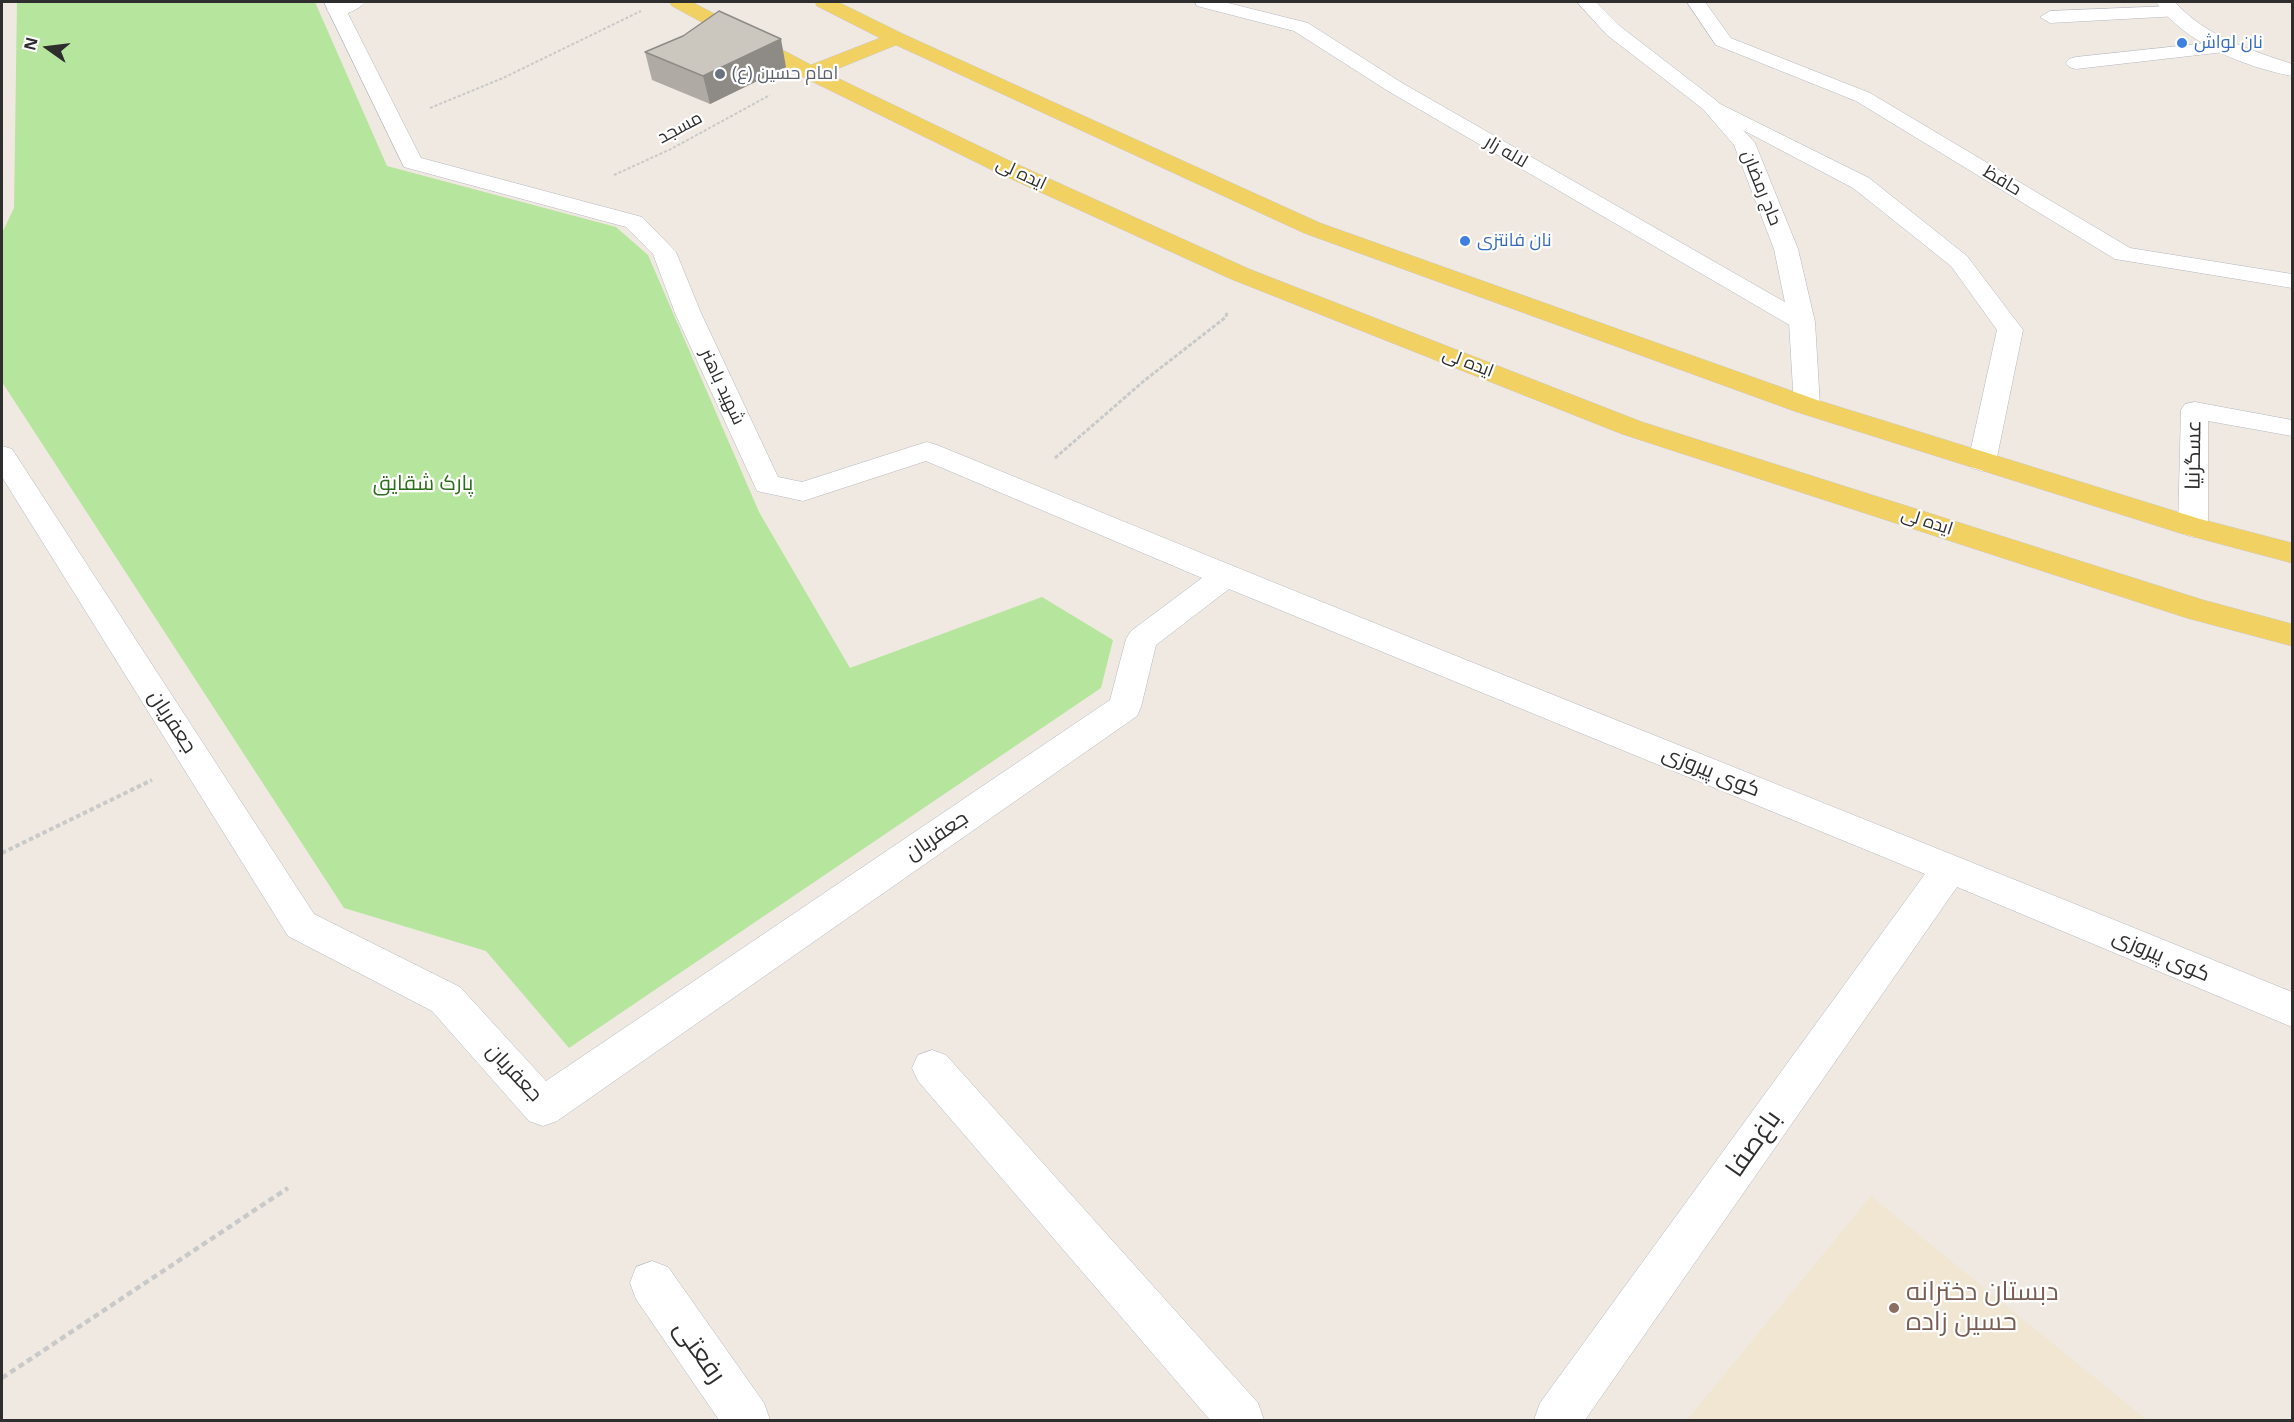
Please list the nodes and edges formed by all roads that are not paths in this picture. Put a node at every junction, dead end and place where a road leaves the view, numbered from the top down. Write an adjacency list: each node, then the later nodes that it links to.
1 (679, 2): 13 (main road, ایده لى)
2 (824, 2): 9 (main road)
3 (1204, 2): 16 (street, لاله زار)
4 (1586, 2): 14 (street, حاج رمضان)
5 (1696, 2): 15 (street, حافظ)
6 (342, 4): 23 (street, شهید باهنر)
7 (2169, 7): 8 (street); 10 (street)
8 (2050, 17)
9 (896, 38): 13 (main road); 17 (main road)
10 (2226, 47): 11 (street); 12 (street)
11 (2076, 63)
12 (2292, 70)
13 (810, 73): 24 (main road, ایده لى)
14 (1710, 105): 16 (street, حاج رمضان); 20 (street)
15 (2292, 281)
16 (1802, 322): 17 (street, حاج رمضان)
17 (1807, 406): 20 (main road)
18 (2292, 428): 21 (street, عسگرنیا)
19 (2, 455): 23 (street, جعفریان)
20 (1982, 462): 21 (main road)
21 (2193, 527): 22 (main road)
22 (2292, 553)
23 (1226, 576): 25 (street, کوی پیروزی)
24 (2292, 635)
25 (1950, 868): 26 (street, کوی پیروزی); 31 (street, باغ‌صفا)
26 (2292, 1010)
27 (932, 1068): 30 (street)
28 (652, 1283): 29 (street, رفعتی)
29 (747, 1420)
30 (1241, 1420)
31 (1557, 1420)

